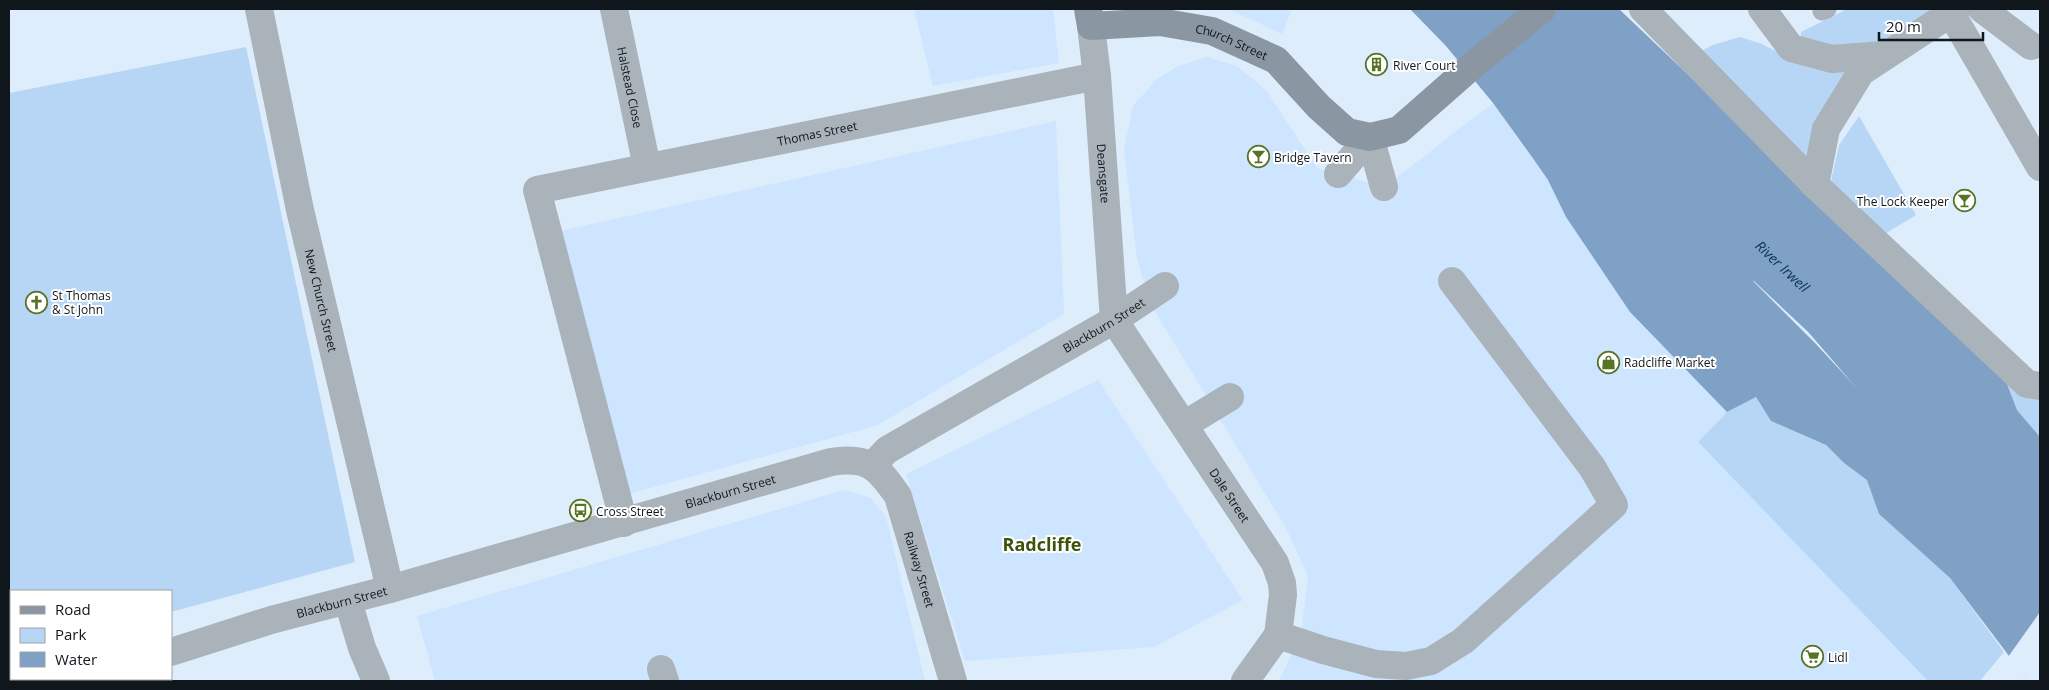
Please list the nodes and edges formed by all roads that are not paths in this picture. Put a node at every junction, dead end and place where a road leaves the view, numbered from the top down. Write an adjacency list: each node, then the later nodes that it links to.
1 (259, 9): 26 (street, New Church Street)
2 (614, 9): 13 (street, Halstead Close)
3 (1542, 9): 12 (street)
4 (1642, 9): 16 (street)
5 (1762, 9): 10 (street)
6 (1982, 9): 9 (street)
7 (1954, 11): 10 (street); 14 (street)
8 (1089, 17): 11 (street, Deansgate); 12 (street, Church Street)
9 (2031, 46)
10 (1888, 55): 16 (street)
11 (1097, 76): 13 (street, Thomas Street); 20 (street, Deansgate)
12 (1370, 137): 15 (street); 17 (street)
13 (647, 167): 25 (street, Thomas Street)
14 (2040, 167)
15 (1338, 174)
16 (1815, 185): 21 (street)
17 (1384, 188)
18 (1452, 281): 30 (street)
19 (1165, 286): 20 (street, Blackburn Street)
20 (1114, 320): 23 (street, Dale Street); 24 (street, Blackburn Street)
21 (2040, 386)
22 (1230, 397): 23 (street)
23 (1184, 425): 28 (street, Dale Street)
24 (872, 466): 25 (street, Blackburn Street); 32 (street, Railway Street)
25 (624, 523): 26 (street, Blackburn Street)
26 (390, 589): 27 (street, Blackburn Street)
27 (348, 600): 29 (street, Blackburn Street); 31 (street)
28 (1278, 635): 30 (street); 33 (street, Dale Street)
29 (172, 652)
30 (1384, 673)
31 (376, 681)
32 (953, 681)
33 (1246, 681)

